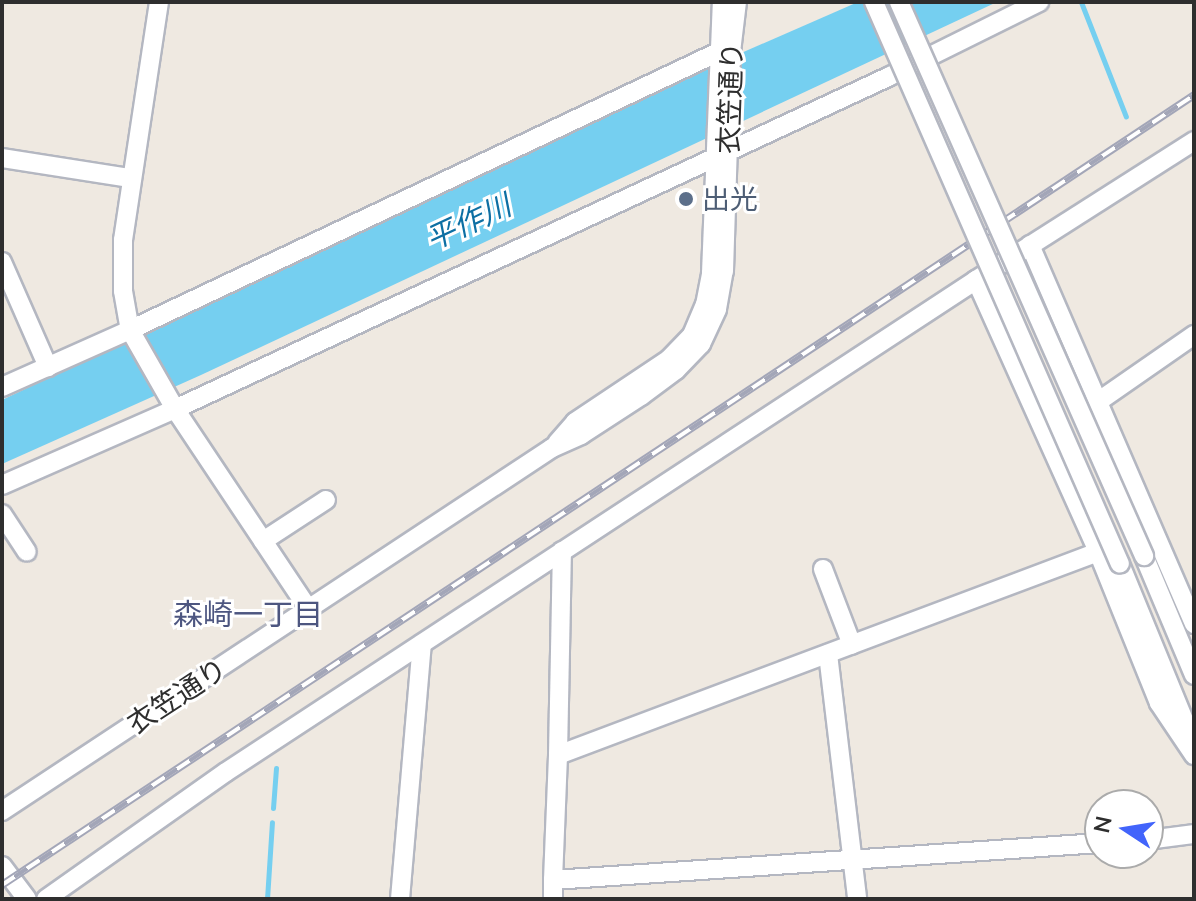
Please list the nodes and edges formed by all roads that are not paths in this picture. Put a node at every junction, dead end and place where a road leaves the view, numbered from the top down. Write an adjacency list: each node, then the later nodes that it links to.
1 (159, 2): 11 (street)
2 (719, 2): 7 (street, 衣笠通り)
3 (737, 2): 7 (street, 衣笠通り)
4 (874, 2): 38 (street, bridge)
5 (899, 2): 37 (street, bridge)
6 (1039, 2): 9 (street)
7 (723, 50): 9 (street, 衣笠通り); 18 (street)
8 (1194, 141): 12 (street)
9 (721, 149): 23 (street); 32 (street, 衣笠通り)
10 (2, 158): 11 (street)
11 (129, 178): 18 (street)
12 (1030, 245): 14 (street); 15 (street)
13 (2, 262): 16 (street)
14 (976, 280): 17 (street); 28 (street)
15 (1046, 283): 17 (street); 22 (street)
16 (8, 290): 20 (street)
17 (992, 316): 30 (street)
18 (132, 333): 20 (street); 23 (street)
19 (1194, 335): 22 (street)
20 (48, 367): 21 (street)
21 (2, 387)
22 (1099, 401): 33 (street)
23 (173, 406): 24 (street); 27 (street)
24 (2, 485)
25 (326, 500): 27 (street)
26 (2, 514): 29 (street)
27 (263, 541): 32 (street)
28 (562, 551): 34 (street); 39 (street)
29 (27, 552)
30 (1098, 552): 35 (street); 40 (street)
31 (823, 569): 35 (street)
32 (309, 610): 41 (street, 衣笠通り)
33 (1194, 624)
34 (422, 644): 49 (street); 50 (street)
35 (852, 645): 36 (street)
36 (828, 654): 39 (street); 45 (street)
37 (1194, 675)
38 (1194, 743)
39 (558, 755): 47 (street)
40 (1194, 755)
41 (2, 811)
42 (1194, 834): 43 (street)
43 (1164, 838)
44 (1084, 844): 45 (street)
45 (855, 859): 47 (street); 52 (street)
46 (2, 866): 48 (street)
47 (553, 880): 51 (street)
48 (27, 899)
49 (46, 899)
50 (400, 899)
51 (553, 899)
52 (857, 899)

